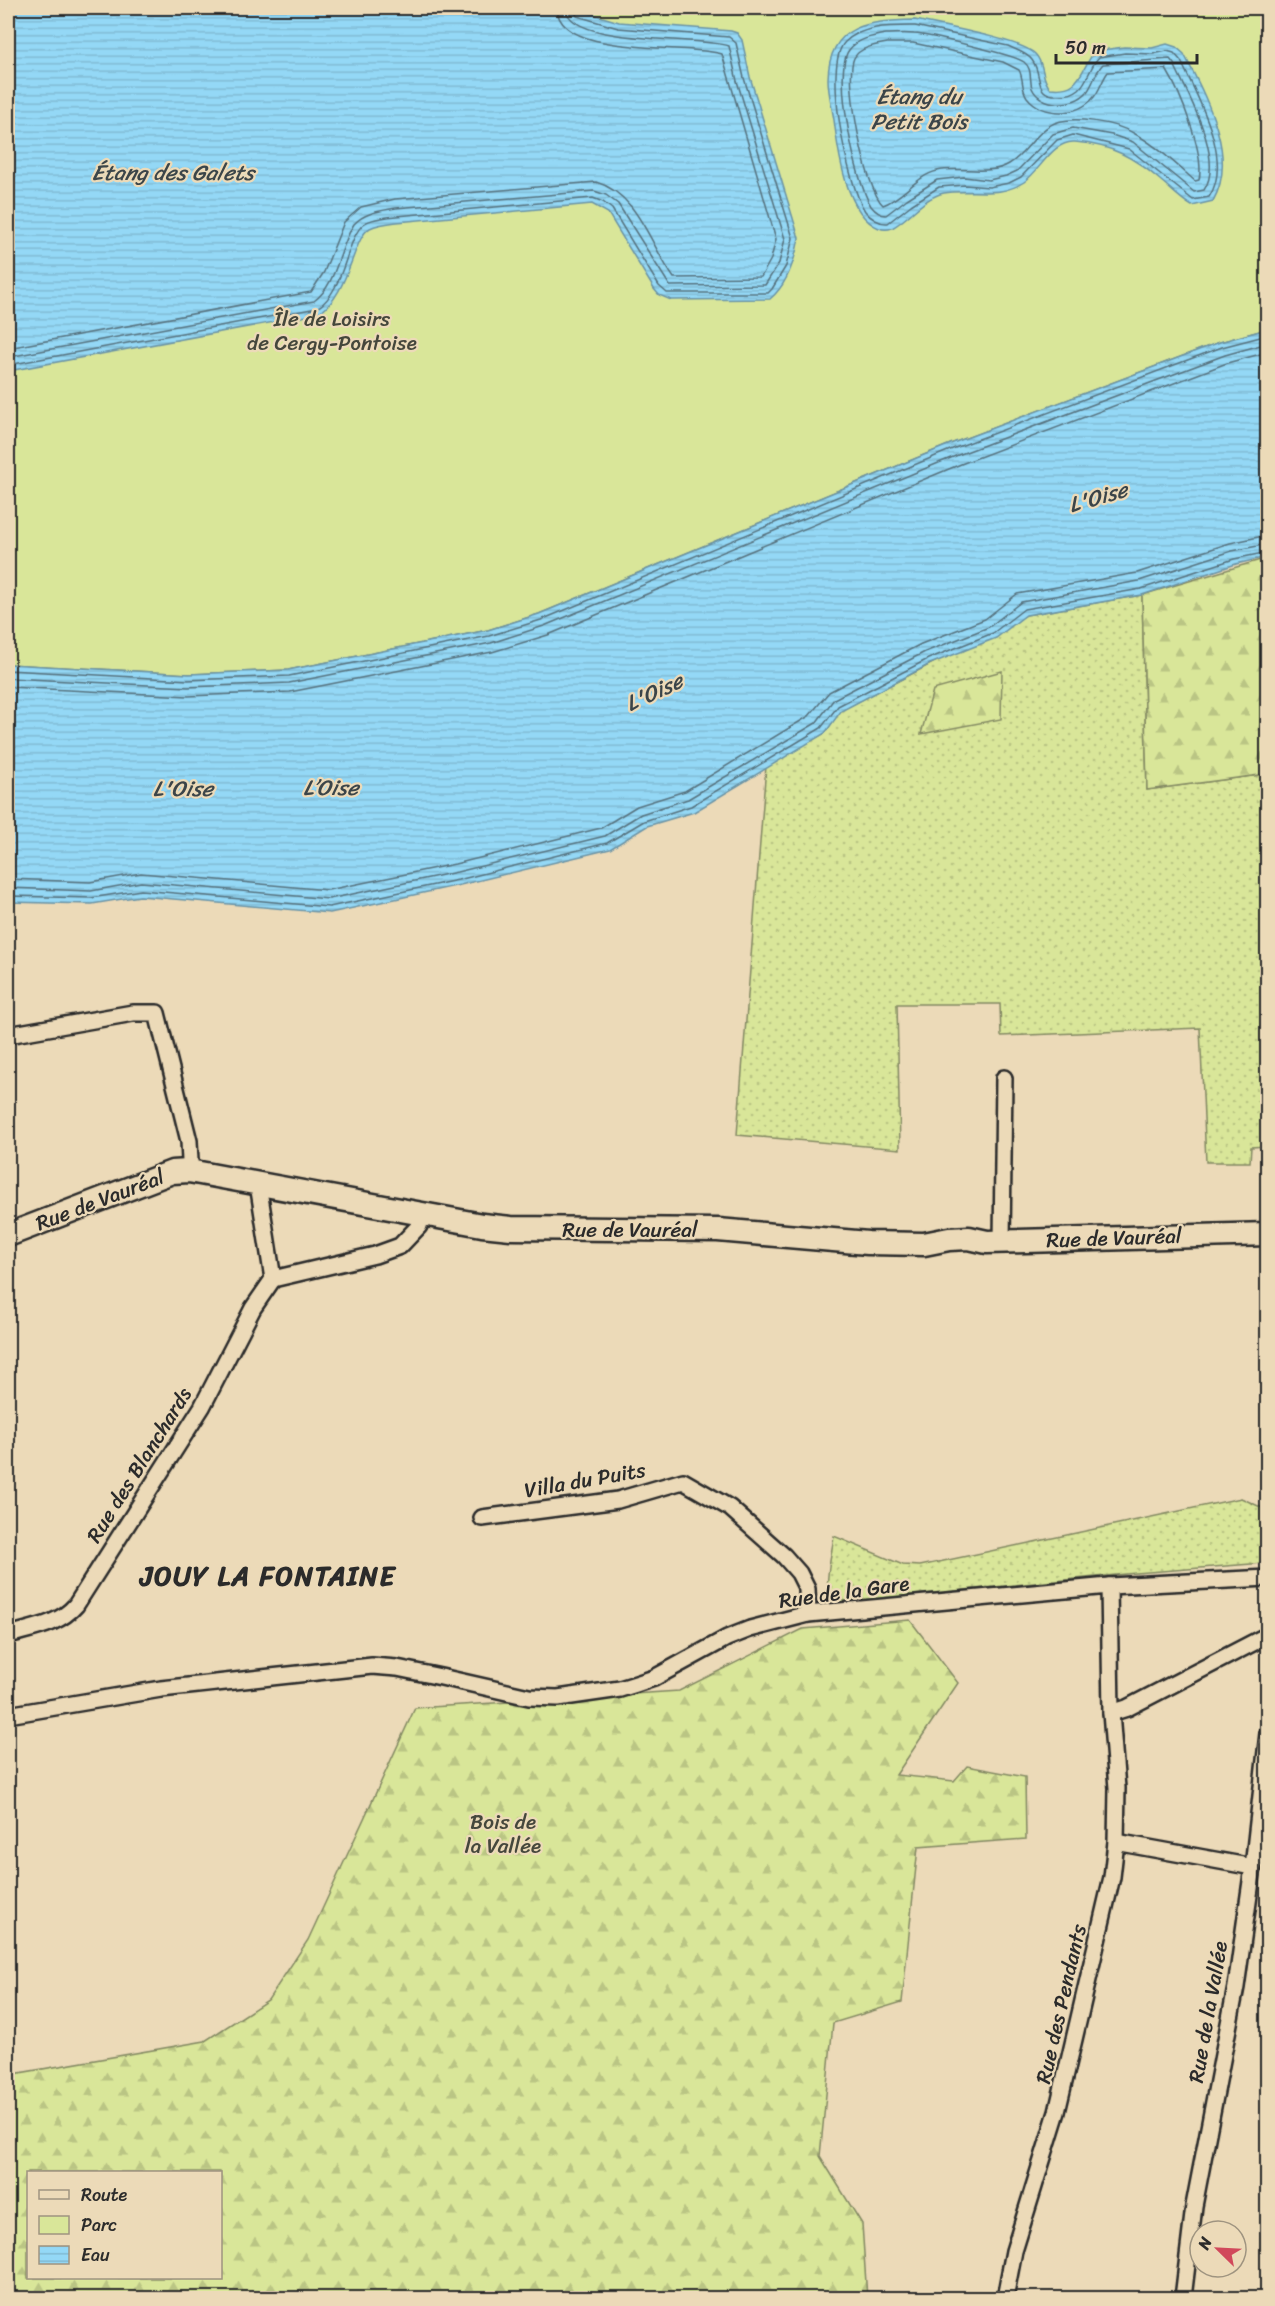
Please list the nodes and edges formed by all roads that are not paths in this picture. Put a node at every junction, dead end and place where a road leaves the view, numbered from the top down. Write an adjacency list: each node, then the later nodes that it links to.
1 (8, 1035): 3 (street)
2 (1004, 1078): 8 (street)
3 (189, 1171): 4 (street, Rue de Vauréal); 7 (street, Rue de Vauréal)
4 (258, 1184): 5 (street, Rue de Vauréal); 9 (street)
5 (423, 1213): 8 (street, Rue de Vauréal); 9 (street)
6 (1268, 1234): 8 (street, Rue de Vauréal)
7 (8, 1235)
8 (1002, 1242)
9 (273, 1279): 14 (street, Rue des Blanchards)
10 (482, 1518): 13 (street, Villa du Puits)
11 (1268, 1578): 12 (street, Rue de la Gare)
12 (1108, 1586): 13 (street, Rue de la Gare); 16 (street, Rue des Pendants)
13 (808, 1614): 17 (street, Rue de la Gare)
14 (8, 1635)
15 (1268, 1635): 16 (street)
16 (1111, 1713): 19 (street, Rue des Pendants)
17 (8, 1714)
18 (1268, 1732): 20 (street, Rue de la Vallée)
19 (1116, 1842): 20 (street); 21 (street, Rue des Pendants)
20 (1253, 1866): 22 (street, Rue de la Vallée)
21 (1005, 2298)
22 (1183, 2298)

